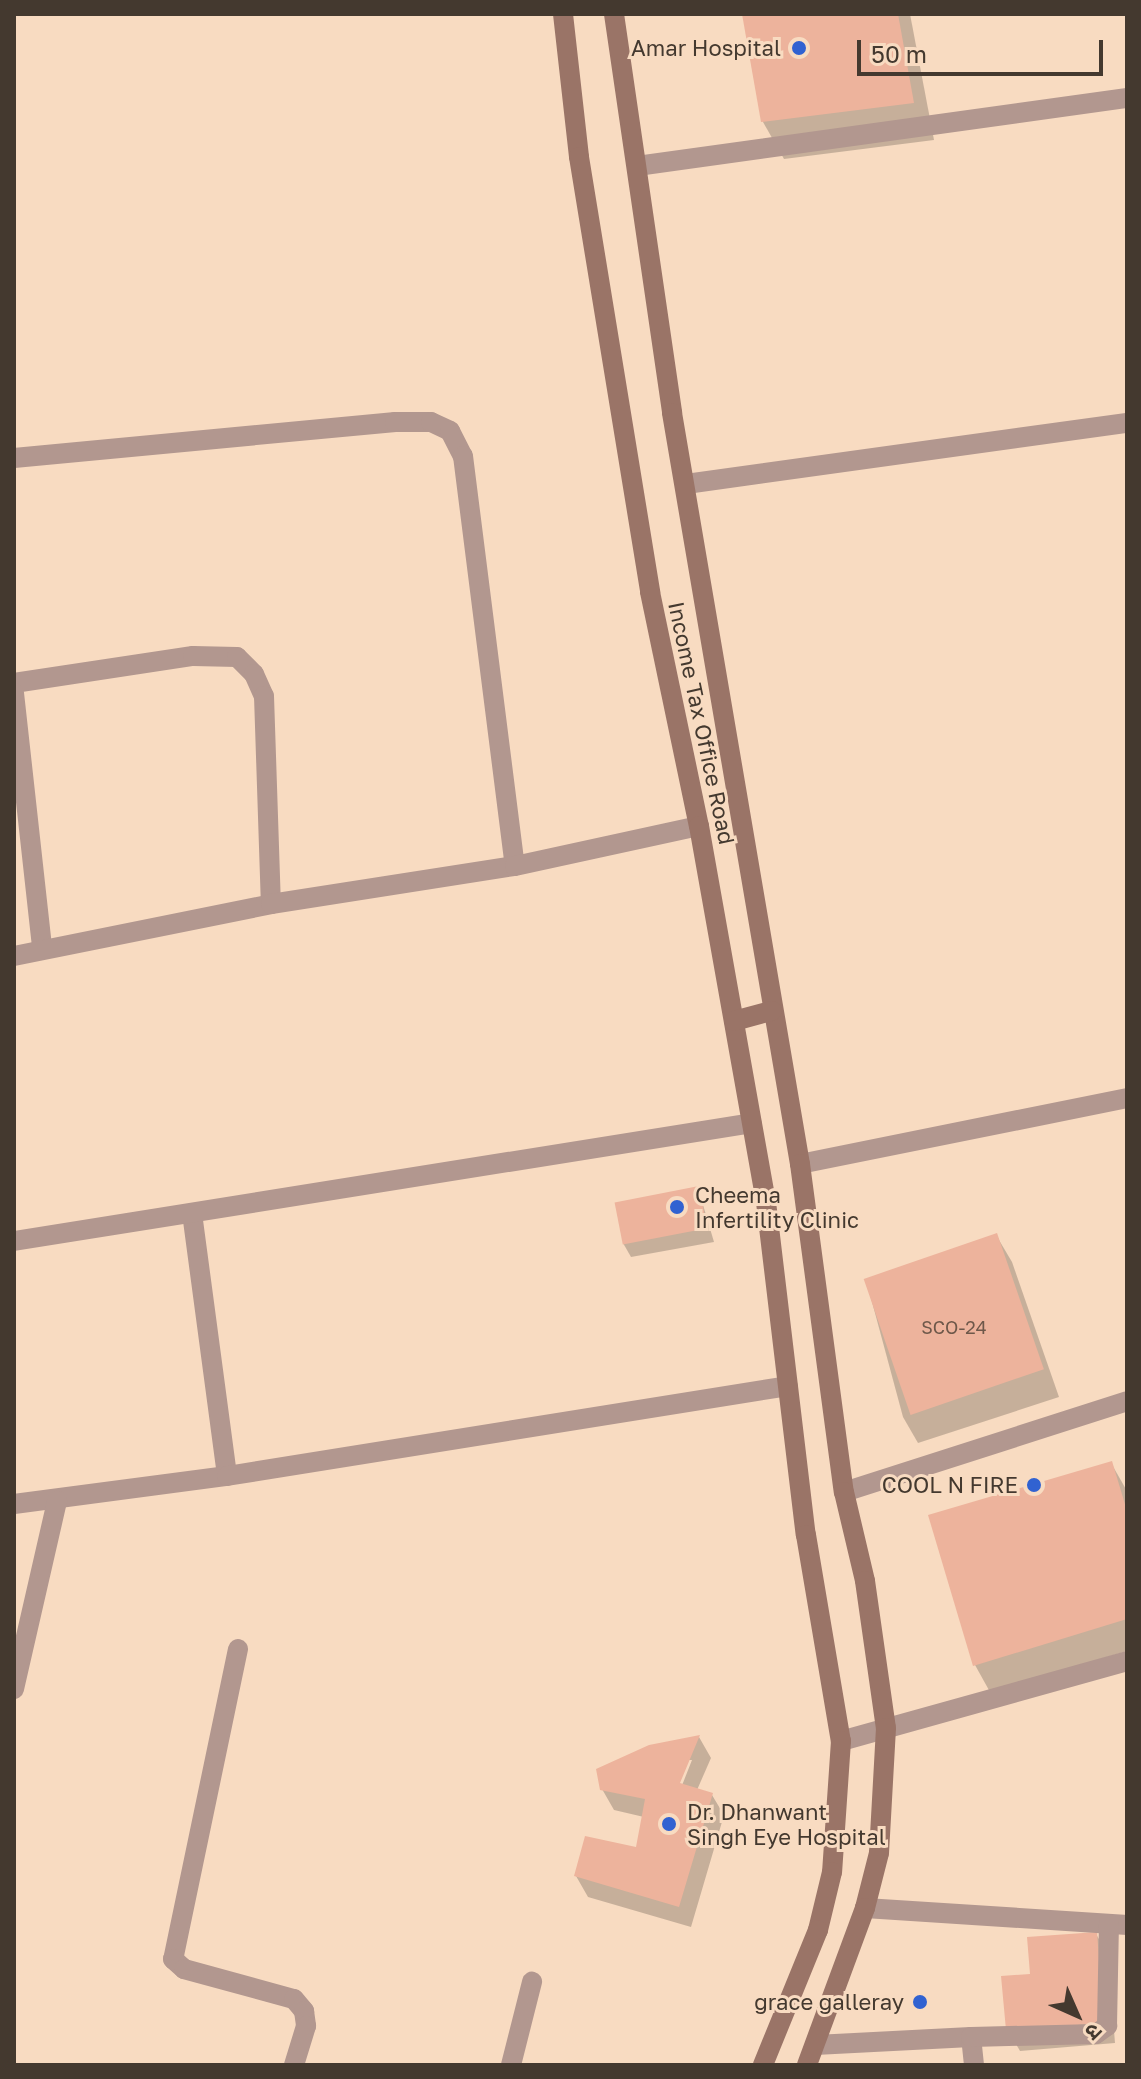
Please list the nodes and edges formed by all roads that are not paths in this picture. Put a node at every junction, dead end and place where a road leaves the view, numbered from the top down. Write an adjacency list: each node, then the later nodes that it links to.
1 (563, 14): 10 (main road, Income Tax Office Road)
2 (614, 14): 4 (main road)
3 (1127, 98): 4 (street)
4 (637, 166): 7 (main road)
5 (1127, 423): 7 (street)
6 (14, 458): 12 (street)
7 (686, 484): 16 (main road)
8 (14, 683): 13 (street)
9 (14, 693): 11 (street)
10 (699, 826): 12 (street); 17 (main road, Income Tax Office Road)
11 (23, 859): 14 (street)
12 (515, 866): 13 (street)
13 (271, 904): 14 (street)
14 (42, 946): 15 (street)
15 (14, 956)
16 (772, 1011): 17 (main road); 20 (main road)
17 (734, 1021): 19 (main road, Income Tax Office Road)
18 (1127, 1098): 20 (street)
19 (752, 1123): 21 (street); 23 (main road, Income Tax Office Road)
20 (800, 1164): 26 (main road)
21 (192, 1213): 22 (street); 25 (street)
22 (14, 1241)
23 (788, 1386): 25 (street); 33 (main road, Income Tax Office Road)
24 (1127, 1401): 26 (street)
25 (227, 1476): 27 (street)
26 (844, 1492): 32 (main road)
27 (57, 1501): 28 (street); 31 (street)
28 (14, 1504)
29 (238, 1649): 39 (street)
30 (1127, 1661): 32 (street)
31 (14, 1689)
32 (886, 1728): 33 (street); 34 (main road)
33 (841, 1741): 41 (main road, Income Tax Office Road)
34 (865, 1908): 35 (street); 38 (main road)
35 (1118, 1924): 37 (street)
36 (532, 1982): 40 (street)
37 (971, 2037): 38 (street); 43 (street)
38 (815, 2045): 42 (main road)
39 (294, 2065)
40 (511, 2065)
41 (763, 2065)
42 (807, 2065)
43 (974, 2065)

